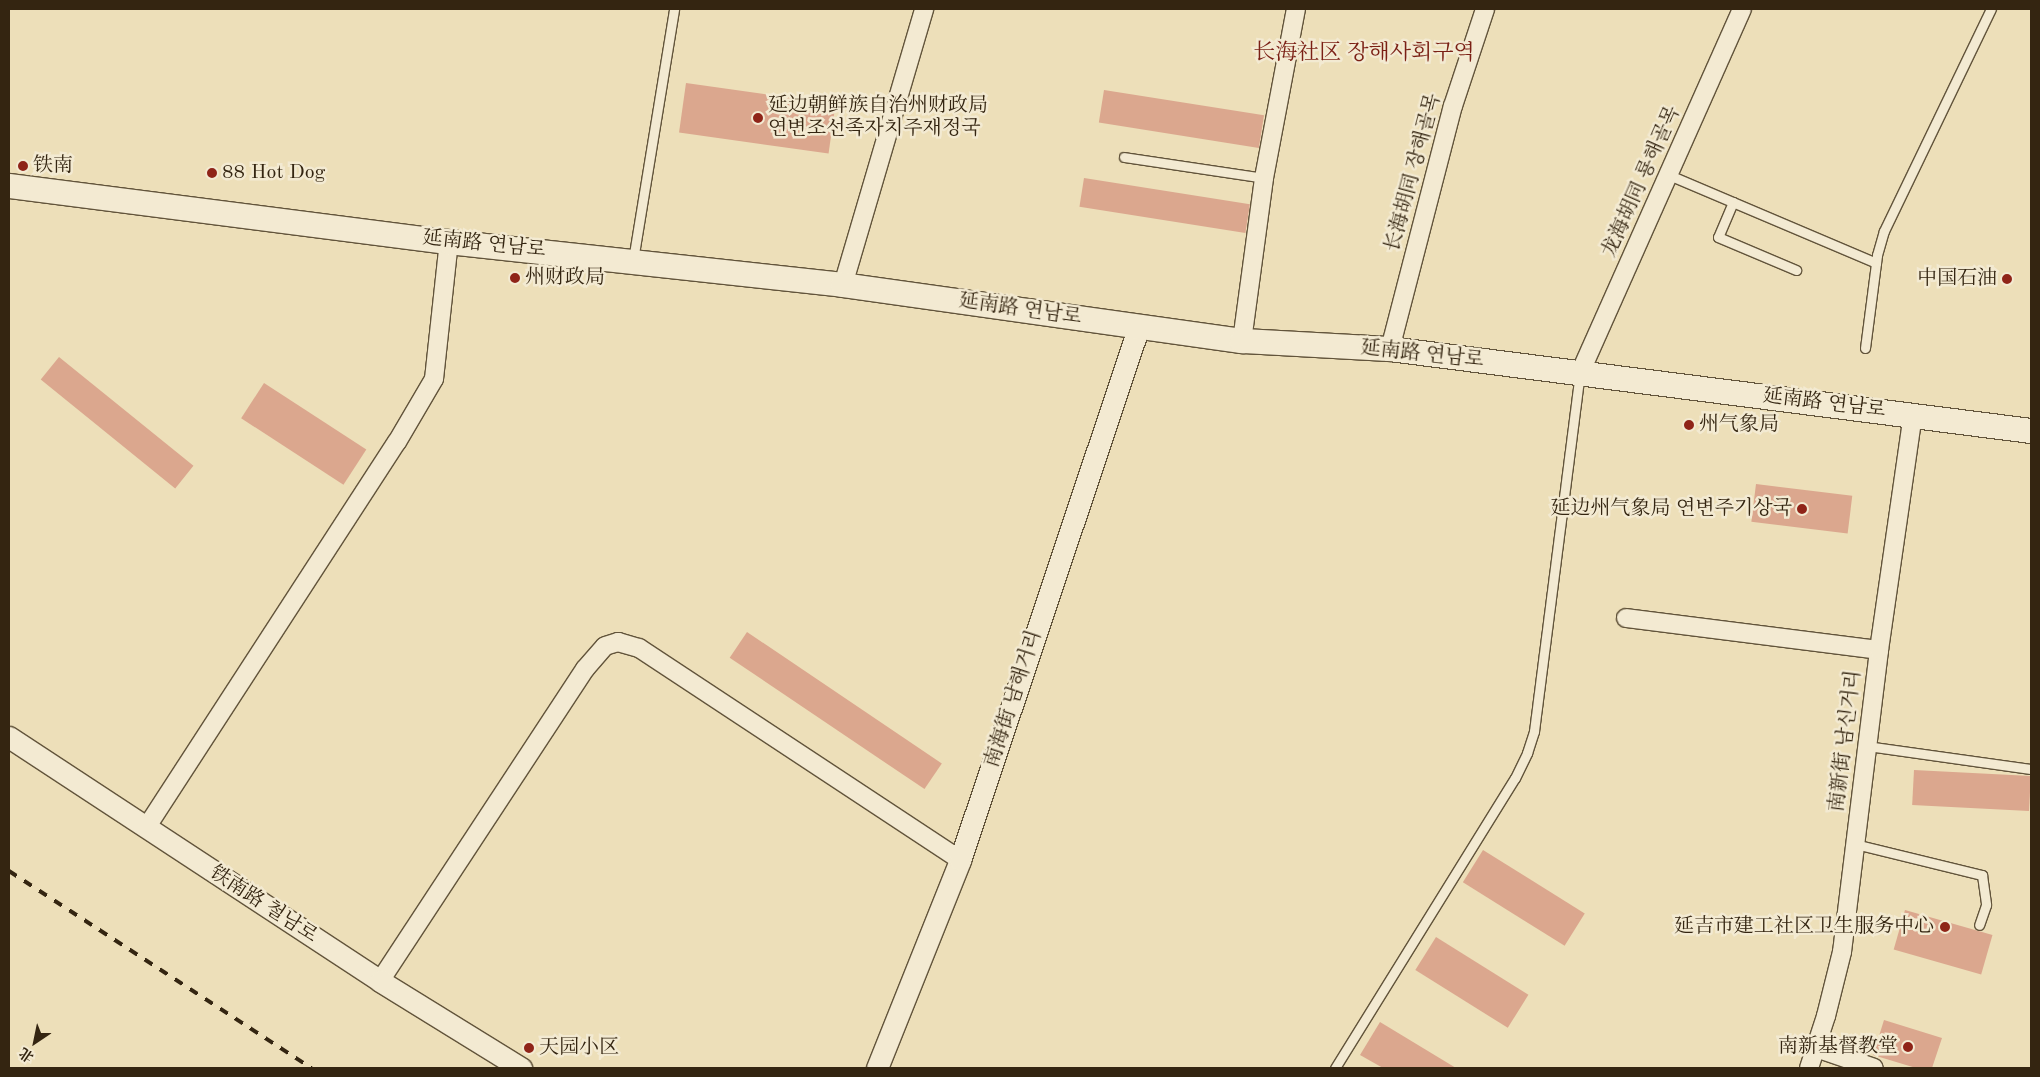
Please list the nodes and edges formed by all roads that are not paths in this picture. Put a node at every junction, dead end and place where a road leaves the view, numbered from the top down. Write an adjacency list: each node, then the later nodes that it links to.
1 (674, 9): 13 (lane)
2 (924, 9): 16 (street)
3 (1296, 9): 9 (street)
4 (1485, 9): 20 (street, 长海胡同 장해골목)
5 (1742, 9): 8 (street, 龙海胡同 룡해골목)
6 (1991, 9): 14 (lane)
7 (1124, 157): 9 (lane)
8 (1669, 175): 11 (lane); 21 (street, 龙海胡同 룡해골목)
9 (1264, 178): 18 (street)
10 (9, 186): 12 (main road, 延南路 연남로)
11 (1733, 202): 14 (lane); 15 (lane)
12 (449, 242): 13 (main road, 延南路 연남로); 29 (street)
13 (633, 260): 16 (main road, 延南路 연남로)
14 (1876, 263): 19 (lane)
15 (1796, 270)
16 (843, 286): 17 (main road, 延南路 연남로)
17 (1139, 326): 18 (main road, 延南路 연남로); 31 (street, 南海街 남해거리)
18 (1242, 341): 20 (main road, 延南路 연남로)
19 (1865, 348)
20 (1390, 349): 21 (main road, 延南路 연남로)
21 (1580, 373): 22 (main road, 延南路 연남로); 37 (lane)
22 (1913, 415): 23 (main road, 延南路 연남로); 25 (street, 南新街 남신거리)
23 (2031, 431)
24 (1626, 618): 25 (street)
25 (1879, 650): 27 (street, 南新街 남신거리)
26 (9, 737): 29 (street, 铁南路 철남로)
27 (1867, 746): 28 (lane); 30 (street, 南新街 남신거리)
28 (2031, 768)
29 (146, 828): 33 (street, 铁南路 철남로)
30 (1855, 844): 32 (lane); 34 (street, 南新街 남신거리)
31 (960, 860): 33 (street); 36 (street, 南海街 남해거리)
32 (1979, 925)
33 (380, 981): 35 (street, 铁南路 철남로)
34 (1816, 1048): 38 (street, 南新街 남신거리); 39 (street)
35 (521, 1068)
36 (876, 1068)
37 (1335, 1068)
38 (1809, 1068)
39 (1874, 1068)

